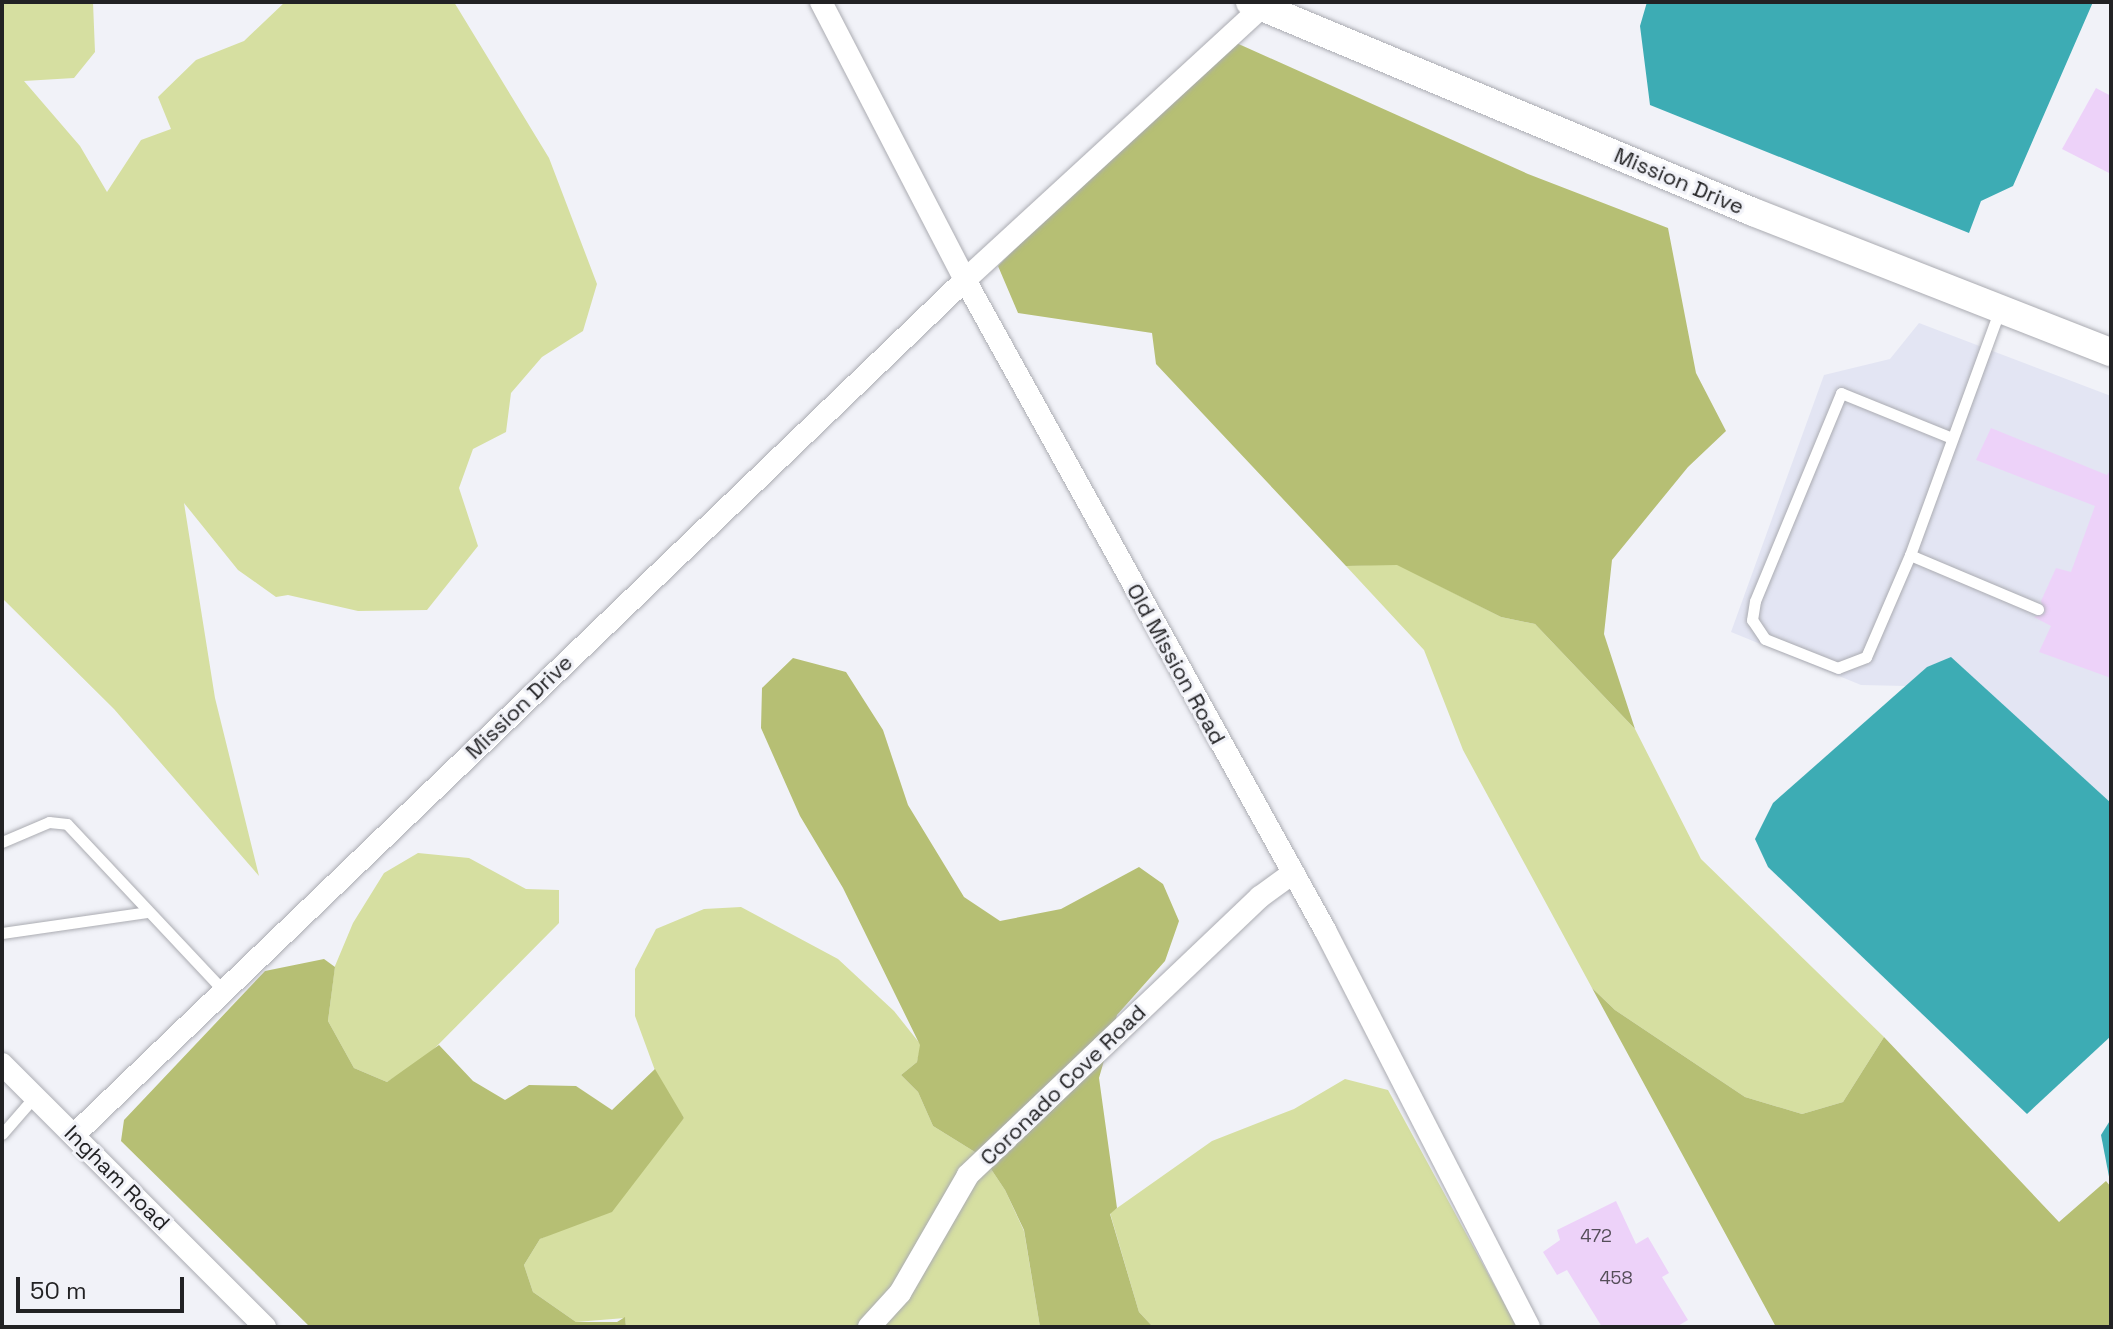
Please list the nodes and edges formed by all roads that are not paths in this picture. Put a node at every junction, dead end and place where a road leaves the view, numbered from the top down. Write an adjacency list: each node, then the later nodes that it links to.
1 (821, 2): 3 (street, Old Mission Road)
2 (1256, 4): 3 (street, Mission Drive); 4 (street, Mission Drive)
3 (965, 280): 10 (street, Old Mission Road); 13 (street, Mission Drive)
4 (2000, 309): 5 (street, Mission Drive); 6 (lane)
5 (2111, 352)
6 (1952, 438): 7 (lane); 7 (lane)
7 (1910, 555): 8 (lane)
8 (2038, 609)
9 (2, 842): 11 (lane)
10 (1293, 873): 19 (street, Coronado Cove Road); 20 (street, Old Mission Road)
11 (148, 912): 12 (lane); 13 (lane)
12 (2, 933)
13 (224, 991): 17 (street, Mission Drive)
14 (2, 1064): 15 (street, Ingham Road)
15 (35, 1096): 16 (lane); 17 (street, Ingham Road)
16 (2, 1134)
17 (74, 1135): 18 (street, Ingham Road)
18 (265, 1327)
19 (869, 1327)
20 (1529, 1327)

